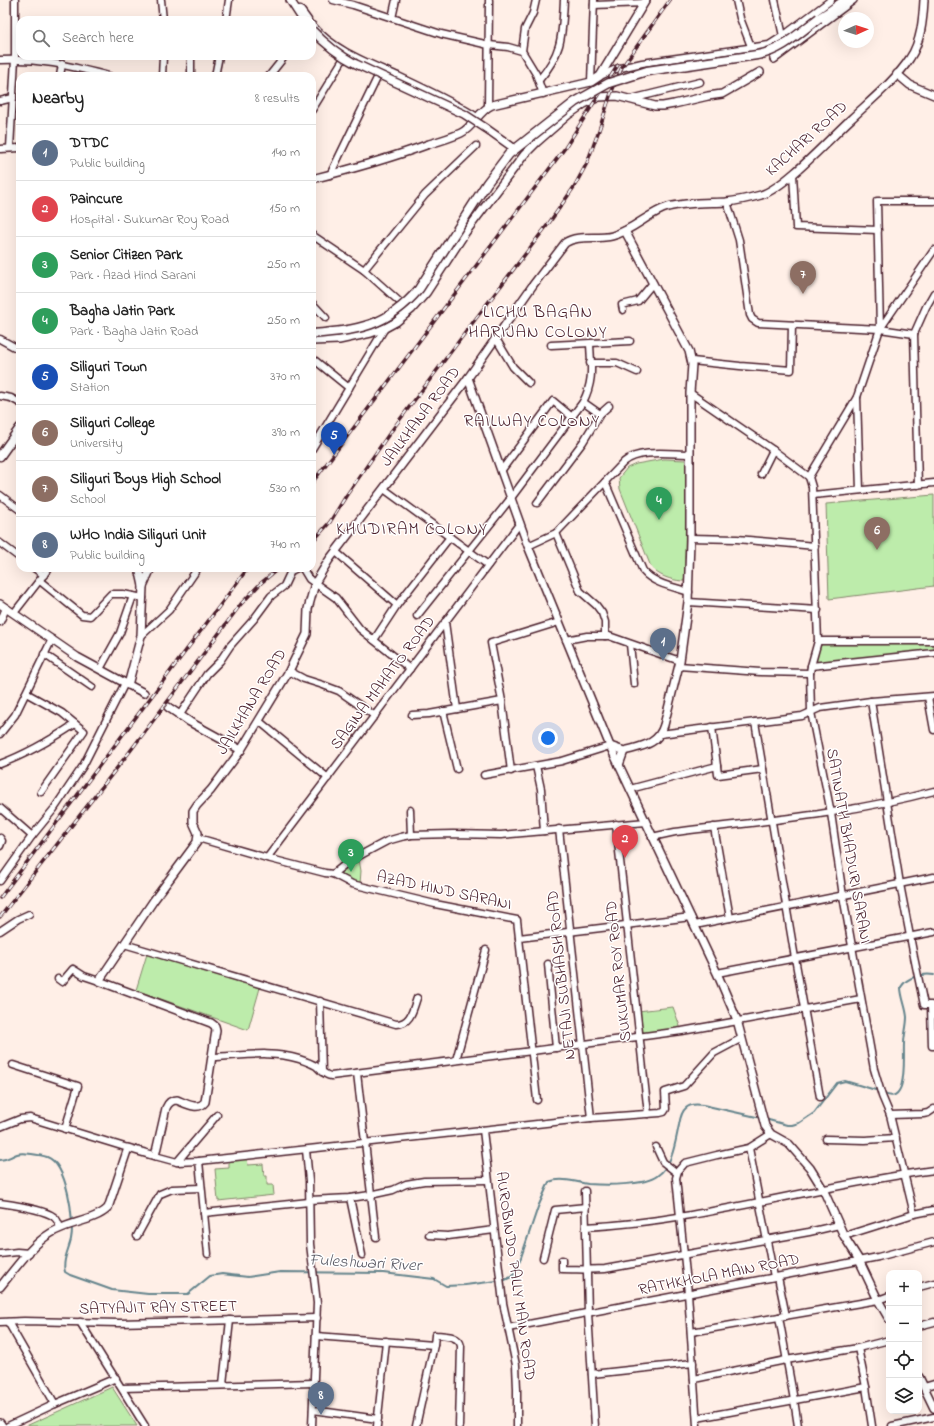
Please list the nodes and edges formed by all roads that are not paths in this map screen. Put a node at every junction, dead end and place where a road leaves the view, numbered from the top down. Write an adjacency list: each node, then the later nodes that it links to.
1 (15, 0): 37 (street)
2 (161, 0): 20 (street)
3 (229, 0): 21 (street)
4 (333, 0): 25 (street)
5 (396, 0): 25 (street)
6 (489, 0): 32 (street)
7 (536, 0): 35 (street)
8 (564, 0): 57 (street)
9 (652, 0): 27 (street)
10 (736, 0): 34 (street)
11 (775, 0): 30 (street)
12 (831, 0): 30 (street)
13 (839, 0): 26 (main road)
14 (845, 0): 26 (main road)
15 (853, 0): 38 (street)
16 (924, 0): 54 (street, KACHARI ROAD)
17 (291, 2): 22 (street); 23 (street); 24 (street)
18 (645, 2): 19 (street); 27 (street)
19 (594, 3): 59 (street)
20 (163, 16)
21 (227, 16)
22 (298, 16)
23 (300, 16)
24 (305, 16)
25 (392, 18): 32 (street)
26 (819, 18): 73 (main road, bridge)
27 (635, 19): 56 (street)
28 (316, 29): 36 (street)
29 (316, 34): 73 (street, bridge)
30 (784, 36): 33 (street)
31 (316, 38): 36 (street)
32 (489, 45): 35 (street); 67 (street)
33 (769, 45): 34 (street); 38 (street)
34 (752, 49): 56 (street)
35 (522, 51): 57 (street)
36 (345, 56): 46 (street); 55 (street); 66 (street)
37 (15, 59): 39 (street); 63 (street)
38 (774, 59)
39 (0, 60)
40 (37, 60): 45 (street)
41 (163, 60): 49 (street)
42 (191, 60): 50 (street)
43 (218, 60): 51 (street)
44 (282, 60): 52 (street)
45 (62, 64): 47 (street); 48 (street)
46 (381, 69): 55 (street); 68 (street)
47 (61, 72)
48 (93, 72)
49 (162, 72)
50 (191, 72)
51 (216, 72)
52 (272, 72)
53 (760, 72): 64 (street)
54 (897, 74): 61 (street); 75 (street, KACHARI ROAD)
55 (378, 76): 68 (street); 74 (street)
56 (600, 76): 59 (street)
57 (539, 80): 60 (street)
58 (700, 82): 64 (street)
59 (589, 83): 60 (street); 62 (street)
60 (543, 94): 67 (street)
61 (934, 95)
62 (597, 97): 64 (street); 91 (street)
63 (13, 98): 65 (street); 70 (street)
64 (632, 99)
65 (0, 101)
66 (316, 103)
67 (488, 107): 68 (street)
68 (475, 120): 74 (street)
69 (476, 146): 83 (street)
70 (10, 148): 71 (street); 72 (street)
71 (16, 148)
72 (0, 149)
73 (516, 149): 93 (main road, bridge)
74 (330, 174): 76 (street)
75 (793, 174): 78 (street, KACHARI ROAD); 79 (street)
76 (316, 178)
77 (934, 201): 79 (street)
78 (727, 202): 80 (street, KACHARI ROAD); 90 (street)
79 (878, 230): 92 (street)
80 (625, 231): 84 (street); 95 (street, JAILKHANA ROAD)
81 (316, 238): 83 (street)
82 (934, 250): 92 (street)
83 (364, 270): 86 (street)
84 (653, 283): 88 (street); 103 (street)
85 (934, 293): 94 (street)
86 (402, 304)
87 (316, 307): 89 (street)
88 (623, 310)
89 (326, 318)
90 (792, 325): 92 (street); 103 (street)
91 (385, 328): 97 (street); 108 (street)
92 (880, 329): 94 (street); 111 (street)
93 (316, 334)
94 (914, 334): 127 (street)
95 (495, 337): 106 (street, JAILKHANA ROAD); 107 (street)
96 (0, 339): 101 (street)
97 (316, 341)
98 (630, 341): 99 (street)
99 (590, 344): 100 (street); 104 (street)
100 (551, 345)
101 (16, 348)
102 (316, 361): 108 (street)
103 (692, 361): 109 (street)
104 (590, 363): 105 (street); 113 (street)
105 (637, 372)
106 (468, 378): 122 (street); 128 (street, JAILKHANA ROAD)
107 (529, 383)
108 (349, 388): 118 (street)
109 (690, 393): 119 (street); 120 (street)
110 (0, 396): 112 (street)
111 (857, 397): 124 (street); 129 (street)
112 (16, 401)
113 (583, 402): 115 (street); 116 (street)
114 (609, 406): 115 (street)
115 (600, 414): 133 (street)
116 (572, 417): 122 (street); 132 (street)
117 (16, 434): 121 (main road)
118 (316, 442)
119 (773, 450): 123 (street); 124 (street)
120 (690, 454): 125 (street); 138 (street)
121 (0, 456)
122 (501, 470): 132 (street)
123 (761, 474)
124 (810, 477): 131 (street, SATINATH BHADURI SARANI)
125 (605, 482): 136 (street); 156 (street)
126 (934, 483): 127 (street)
127 (918, 485): 129 (street)
128 (384, 489): 137 (street); 143 (street, JAILKHANA ROAD)
129 (860, 490): 131 (street)
130 (0, 495): 134 (street)
131 (813, 495): 141 (street, SATINATH BHADURI SARANI)
132 (511, 498): 135 (street); 142 (street)
133 (537, 503)
134 (16, 507)
135 (520, 523): 140 (street); 145 (street, SAGINA MAHATO ROAD)
136 (556, 533): 140 (street); 169 (street)
137 (450, 537): 142 (street); 161 (street)
138 (690, 538): 141 (street); 156 (street)
139 (0, 543): 144 (street)
140 (528, 546): 167 (street)
141 (815, 546): 162 (street, SATINATH BHADURI SARANI)
142 (469, 551): 145 (street); 164 (street)
143 (336, 552): 154 (street, JAILKHANA ROAD); 161 (street)
144 (16, 555)
145 (488, 565): 166 (street, SAGINA MAHATO ROAD)
146 (37, 572): 153 (street)
147 (46, 572): 153 (street)
148 (140, 572): 155 (street)
149 (149, 572): 155 (street)
150 (195, 572): 168 (street)
151 (291, 572): 197 (street)
152 (305, 572): 154 (street)
153 (42, 578): 157 (street); 163 (street)
154 (315, 583): 171 (street); 182 (street, JAILKHANA ROAD)
155 (143, 586): 158 (street)
156 (689, 592): 159 (street)
157 (133, 596): 158 (street); 180 (street)
158 (143, 598): 168 (street)
159 (688, 602): 162 (street); 178 (street)
160 (3, 606): 163 (street); 165 (street)
161 (398, 606): 171 (street)
162 (818, 610): 173 (street, SATINATH BHADURI SARANI)
163 (14, 613): 170 (street)
164 (417, 616)
165 (0, 622)
166 (445, 622): 181 (street, SAGINA MAHATO ROAD); 193 (street)
167 (559, 622): 172 (street); 190 (street)
168 (141, 636): 184 (street)
169 (605, 636): 172 (street); 175 (street)
170 (52, 638): 177 (street); 180 (street)
171 (374, 640): 181 (street)
172 (566, 640): 206 (street)
173 (818, 641): 174 (street); 179 (street, SATINATH BHADURI SARANI)
174 (934, 641)
175 (630, 644): 178 (street); 185 (street)
176 (934, 653): 179 (street)
177 (44, 654): 186 (street); 187 (street)
178 (679, 664): 183 (street); 205 (street)
179 (811, 666): 183 (street, SATINATH BHADURI SARANI)
180 (100, 669): 184 (street)
181 (410, 669): 198 (street, SAGINA MAHATO ROAD)
182 (289, 671): 198 (street); 199 (street, JAILKHANA ROAD)
183 (810, 673): 195 (street, SATINATH BHADURI SARANI)
184 (126, 684): 188 (street); 232 (street)
185 (634, 684)
186 (92, 687)
187 (26, 692): 201 (street); 204 (street)
188 (144, 693)
189 (931, 696): 191 (street); 203 (street)
190 (502, 701): 193 (street); 215 (street)
191 (871, 701): 195 (street); 221 (street)
192 (168, 707): 197 (street)
193 (457, 709): 194 (street)
194 (443, 712): 196 (street); 213 (street)
195 (811, 712): 200 (street); 224 (street, SATINATH BHADURI SARANI)
196 (412, 715)
197 (179, 716): 207 (street)
198 (375, 716): 217 (street, SAGINA MAHATO ROAD)
199 (259, 721): 207 (street, JAILKHANA ROAD); 217 (street)
200 (755, 722): 202 (street); 214 (street)
201 (75, 724): 209 (street); 220 (street)
202 (712, 727): 205 (street); 212 (street)
203 (934, 730)
204 (0, 734)
205 (660, 734): 208 (street)
206 (610, 746): 208 (street); 210 (street); 211 (street)
207 (241, 750): 235 (street, JAILKHANA ROAD)
208 (624, 751): 210 (street)
209 (0, 764)
210 (619, 764): 218 (street)
211 (536, 766): 215 (street); 230 (street)
212 (717, 766): 214 (street); 218 (street)
213 (457, 769)
214 (763, 769): 225 (street)
215 (511, 771): 216 (street)
216 (484, 775)
217 (328, 778): 237 (street, SAGINA MAHATO ROAD)
218 (630, 789): 226 (street)
219 (934, 791): 221 (street)
220 (41, 792)
221 (887, 803): 224 (street); 241 (street)
222 (0, 808): 232 (street)
223 (410, 810): 231 (street)
224 (831, 813): 225 (street); 242 (street, SATINATH BHADURI SARANI)
225 (771, 820): 228 (street); 243 (street)
226 (646, 822): 227 (street); 233 (street)
227 (616, 824): 229 (street); 247 (street, SUKUMAR ROY ROAD)
228 (714, 827): 233 (street); 246 (street)
229 (559, 829): 230 (street); 250 (street, NETAJI SUBHASH ROAD)
230 (544, 831): 231 (street)
231 (411, 835): 238 (street)
232 (32, 836): 240 (street)
233 (652, 836): 245 (street)
234 (0, 838): 236 (street)
235 (198, 838): 237 (street); 254 (street)
236 (0, 846)
237 (267, 858): 238 (street)
238 (333, 874): 253 (street, AZAD HIND SARANI)
239 (934, 877): 241 (street)
240 (0, 881)
241 (900, 884): 242 (street); 252 (street)
242 (843, 896): 243 (street); 255 (street, SATINATH BHADURI SARANI)
243 (786, 907): 246 (street); 257 (street)
244 (29, 914): 249 (street)
245 (691, 917): 247 (street); 248 (street)
246 (730, 918): 248 (street)
247 (627, 925): 250 (street); 268 (street, SUKUMAR ROY ROAD)
248 (695, 926): 259 (street)
249 (0, 931)
250 (570, 932): 253 (street); 270 (street, NETAJI SUBHASH ROAD)
251 (934, 932): 252 (street)
252 (910, 937): 255 (street); 265 (street)
253 (519, 938): 273 (street, AZAD HIND SARANI)
254 (124, 944): 261 (street); 264 (street)
255 (852, 948): 257 (street); 263 (street, SATINATH BHADURI SARANI)
256 (486, 950): 275 (street)
257 (795, 958): 259 (street); 266 (street)
258 (548, 964): 272 (street)
259 (717, 973): 267 (street)
260 (58, 979): 261 (street)
261 (99, 981): 274 (street)
262 (417, 998): 264 (street)
263 (861, 999): 266 (street); 284 (street, SATINATH BHADURI SARANI)
264 (320, 1001): 277 (street)
265 (933, 1006): 271 (street)
266 (803, 1009): 267 (street); 279 (street)
267 (737, 1020): 268 (street); 269 (street)
268 (639, 1037): 270 (street); 282 (street, SUKUMAR ROY ROAD)
269 (742, 1038): 282 (street); 289 (street)
270 (583, 1044): 272 (street); 285 (street, NETAJI SUBHASH ROAD)
271 (934, 1046)
272 (556, 1048): 273 (street)
273 (532, 1051): 275 (street); 280 (street, AZAD HIND SARANI)
274 (212, 1057): 277 (street); 297 (street)
275 (456, 1060): 278 (street)
276 (13, 1065): 287 (street)
277 (322, 1072): 278 (street)
278 (357, 1073): 292 (street)
279 (820, 1097)
280 (537, 1100)
281 (934, 1109): 284 (street)
282 (648, 1114): 285 (street)
283 (217, 1115): 299 (street)
284 (890, 1115): 290 (street, SATINATH BHADURI SARANI)
285 (591, 1118): 288 (street)
286 (0, 1127): 287 (street)
287 (65, 1128): 294 (street)
288 (483, 1130): 292 (street); 303 (street, AUROBINDO PALLY MAIN ROAD)
289 (771, 1134): 295 (street); 305 (street)
290 (896, 1138): 291 (street); 302 (street, SATINATH BHADURI SARANI)
291 (826, 1139)
292 (364, 1143): 296 (street); 307 (street)
293 (656, 1147): 301 (street)
294 (128, 1148): 297 (street); 318 (street)
295 (749, 1148): 301 (street); 310 (street)
296 (306, 1150): 298 (street); 309 (street)
297 (155, 1156): 299 (street)
298 (199, 1161): 299 (street); 304 (street)
299 (178, 1162)
300 (934, 1170): 302 (street)
301 (675, 1171): 316 (street)
302 (905, 1174): 305 (street); 315 (street, SATINATH BHADURI SARANI)
303 (488, 1180): 307 (street); 320 (street, AUROBINDO PALLY MAIN ROAD)
304 (201, 1188): 314 (street); 322 (street)
305 (823, 1189): 310 (street); 317 (street)
306 (585, 1191): 312 (street)
307 (370, 1195): 308 (street); 324 (street)
308 (350, 1198): 309 (street); 331 (street)
309 (310, 1201): 314 (street); 347 (street)
310 (760, 1201): 316 (street); 325 (street)
311 (0, 1203): 318 (street)
312 (586, 1207): 319 (street); 332 (street)
313 (934, 1210): 315 (street)
314 (204, 1213): 329 (street)
315 (914, 1214): 323 (street)
316 (679, 1217): 319 (street); 330 (street)
317 (839, 1225): 323 (street); 325 (street)
318 (63, 1227): 327 (street)
319 (586, 1227): 335 (street)
320 (494, 1230): 321 (street); 354 (street, AUROBINDO PALLY MAIN ROAD)
321 (429, 1235)
322 (137, 1236)
323 (844, 1236): 334 (street)
324 (376, 1237)
325 (767, 1239): 330 (street); 336 (street)
326 (934, 1242): 334 (street, RATHKHOLA MAIN ROAD)
327 (29, 1253): 328 (street); 339 (street)
328 (0, 1254)
329 (208, 1254)
330 (683, 1254): 335 (street); 340 (street)
331 (362, 1255)
332 (543, 1258)
333 (562, 1260): 335 (street)
334 (859, 1260): 336 (street, RATHKHOLA MAIN ROAD); 342 (street)
335 (587, 1269): 343 (street)
336 (776, 1277): 340 (street, RATHKHOLA MAIN ROAD); 345 (street)
337 (934, 1283): 338 (street)
338 (922, 1286)
339 (0, 1287)
340 (688, 1293): 343 (street, RATHKHOLA MAIN ROAD); 355 (street)
341 (886, 1297): 342 (street)
342 (878, 1300): 344 (street); 345 (street)
343 (588, 1313): 354 (street, RATHKHOLA MAIN ROAD); 363 (street)
344 (886, 1314)
345 (786, 1316): 346 (street)
346 (779, 1317): 355 (street); 361 (street)
347 (317, 1318): 348 (street, SATYAJIT RAY STREET); 356 (street)
348 (230, 1320): 351 (street, SATYAJIT RAY STREET); 368 (street)
349 (0, 1322): 350 (street, SATYAJIT RAY STREET)
350 (8, 1322): 351 (street, SATYAJIT RAY STREET); 374 (street)
351 (80, 1322): 364 (street)
352 (934, 1322): 353 (street)
353 (922, 1325)
354 (508, 1328): 388 (street, AUROBINDO PALLY MAIN ROAD)
355 (690, 1332): 362 (street)
356 (316, 1336): 357 (street); 367 (street)
357 (386, 1341): 359 (street); 379 (street)
358 (886, 1341): 360 (street)
359 (434, 1345): 386 (street); 387 (street)
360 (858, 1348): 361 (street); 370 (street)
361 (786, 1360): 366 (street); 373 (street)
362 (693, 1363): 363 (street); 366 (street)
363 (592, 1374): 389 (street)
364 (116, 1378): 372 (street); 374 (street)
365 (920, 1378): 371 (street)
366 (694, 1379): 378 (street)
367 (314, 1383): 368 (street); 376 (street)
368 (223, 1384): 372 (street)
369 (934, 1384): 371 (street)
370 (866, 1387): 373 (street); 392 (street)
371 (924, 1387): 375 (street)
372 (122, 1388): 383 (street)
373 (794, 1400): 378 (street); 391 (street)
374 (55, 1404): 382 (street)
375 (934, 1408)
376 (313, 1410): 379 (street); 384 (street)
377 (934, 1417): 393 (street)
378 (697, 1418): 390 (street)
379 (378, 1419): 385 (street)
380 (0, 1423): 381 (street)
381 (2, 1426)
382 (8, 1426)
383 (145, 1426)
384 (312, 1426)
385 (377, 1426)
386 (416, 1426)
387 (459, 1426)
388 (517, 1426)
389 (595, 1426)
390 (697, 1426)
391 (798, 1426)
392 (872, 1426)
393 (892, 1426)

